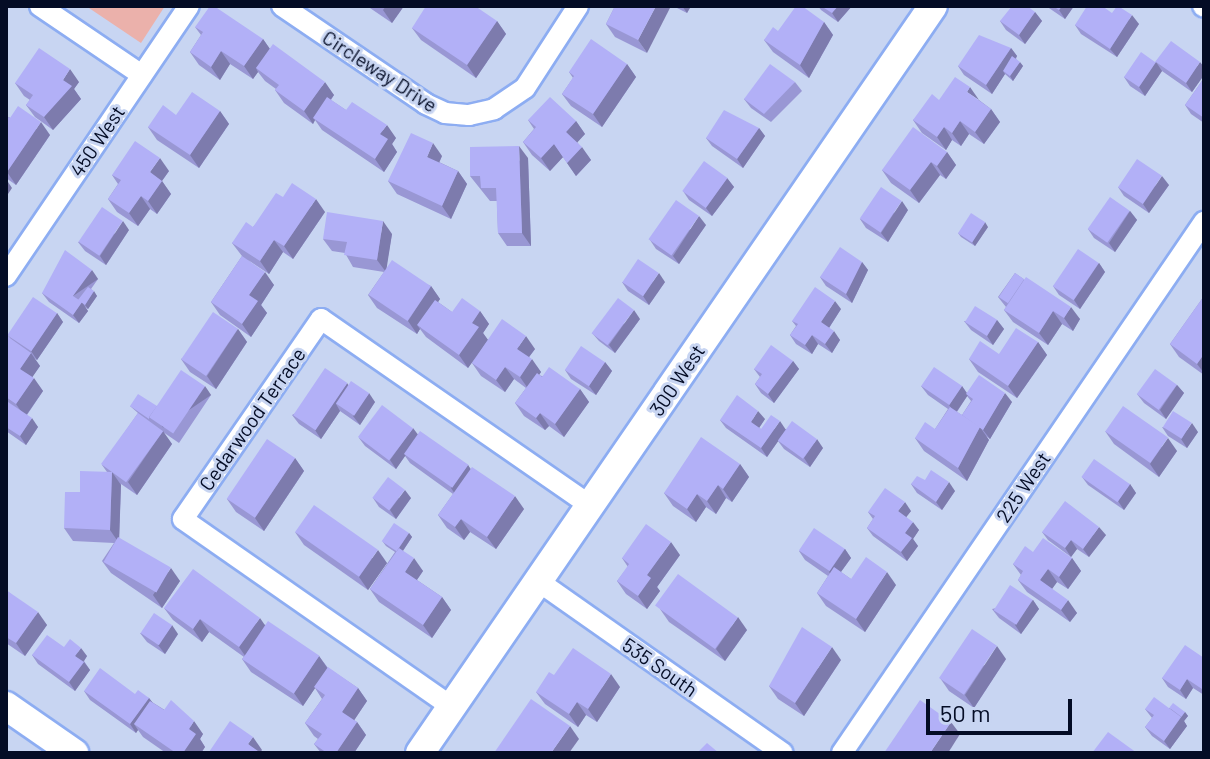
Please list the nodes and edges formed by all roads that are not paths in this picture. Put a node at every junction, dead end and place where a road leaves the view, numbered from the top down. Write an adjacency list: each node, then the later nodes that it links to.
1 (40, 6): 6 (street)
2 (189, 6): 6 (street, 450 West)
3 (282, 6): 4 (street, Circleway Drive)
4 (578, 6)
5 (933, 6): 9 (street, 300 West)
6 (142, 75): 8 (street, 450 West)
7 (1204, 222): 16 (street, 225 West)
8 (6, 276)
9 (590, 505): 10 (street, 300 West); 12 (street, Cedarwood Terrace)
10 (538, 581): 12 (street, 300 West); 15 (street, 535 South)
11 (6, 706): 13 (street)
12 (452, 707): 14 (street, 300 West)
13 (74, 753)
14 (420, 753)
15 (783, 753)
16 (842, 753)

